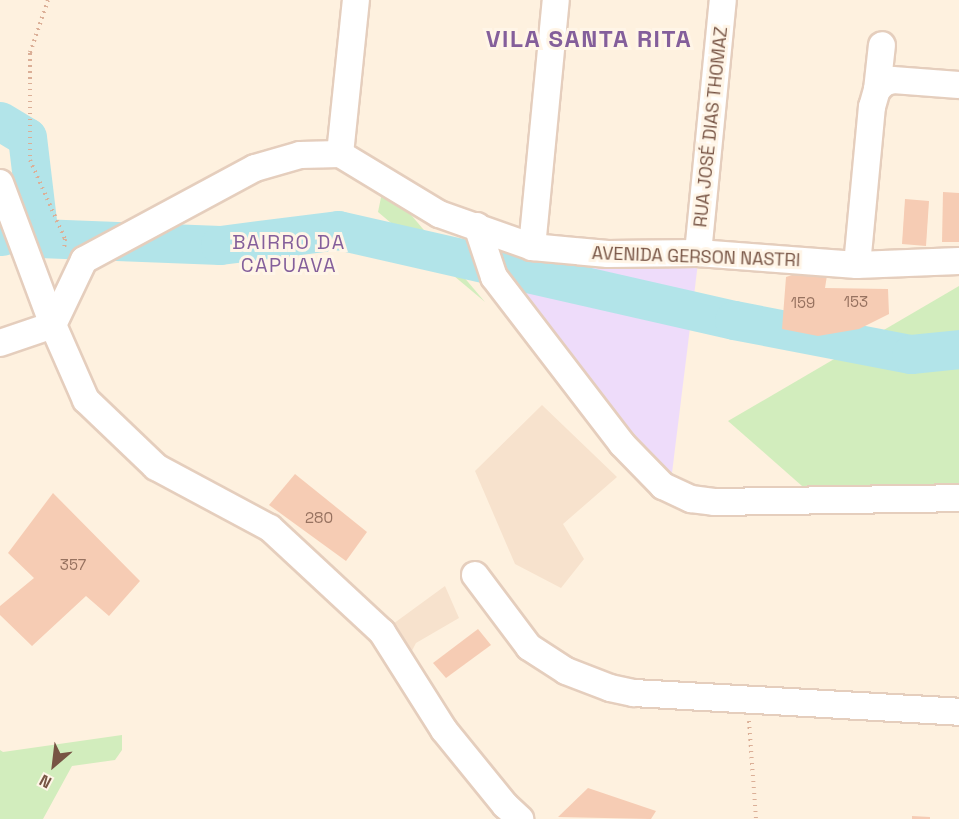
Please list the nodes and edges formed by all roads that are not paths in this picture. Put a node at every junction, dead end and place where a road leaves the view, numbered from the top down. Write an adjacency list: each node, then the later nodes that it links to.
1 (356, 0): 7 (street)
2 (556, 0): 10 (street)
3 (723, 0): 11 (street, RUA JOSÉ DIAS THOMAZ)
4 (882, 45): 6 (street)
5 (959, 86): 6 (street)
6 (877, 90): 13 (street)
7 (340, 154): 9 (street, AVENIDA GERSON NASTRI); 14 (street)
8 (0, 183): 14 (street)
9 (477, 226): 10 (street, AVENIDA GERSON NASTRI); 16 (street)
10 (532, 247): 11 (street, AVENIDA GERSON NASTRI)
11 (698, 254): 13 (street, AVENIDA GERSON NASTRI)
12 (959, 261): 13 (street, AVENIDA GERSON NASTRI)
13 (856, 265)
14 (53, 326): 15 (street); 19 (street)
15 (0, 343)
16 (959, 498)
17 (475, 575): 18 (street)
18 (959, 712)
19 (520, 819)

